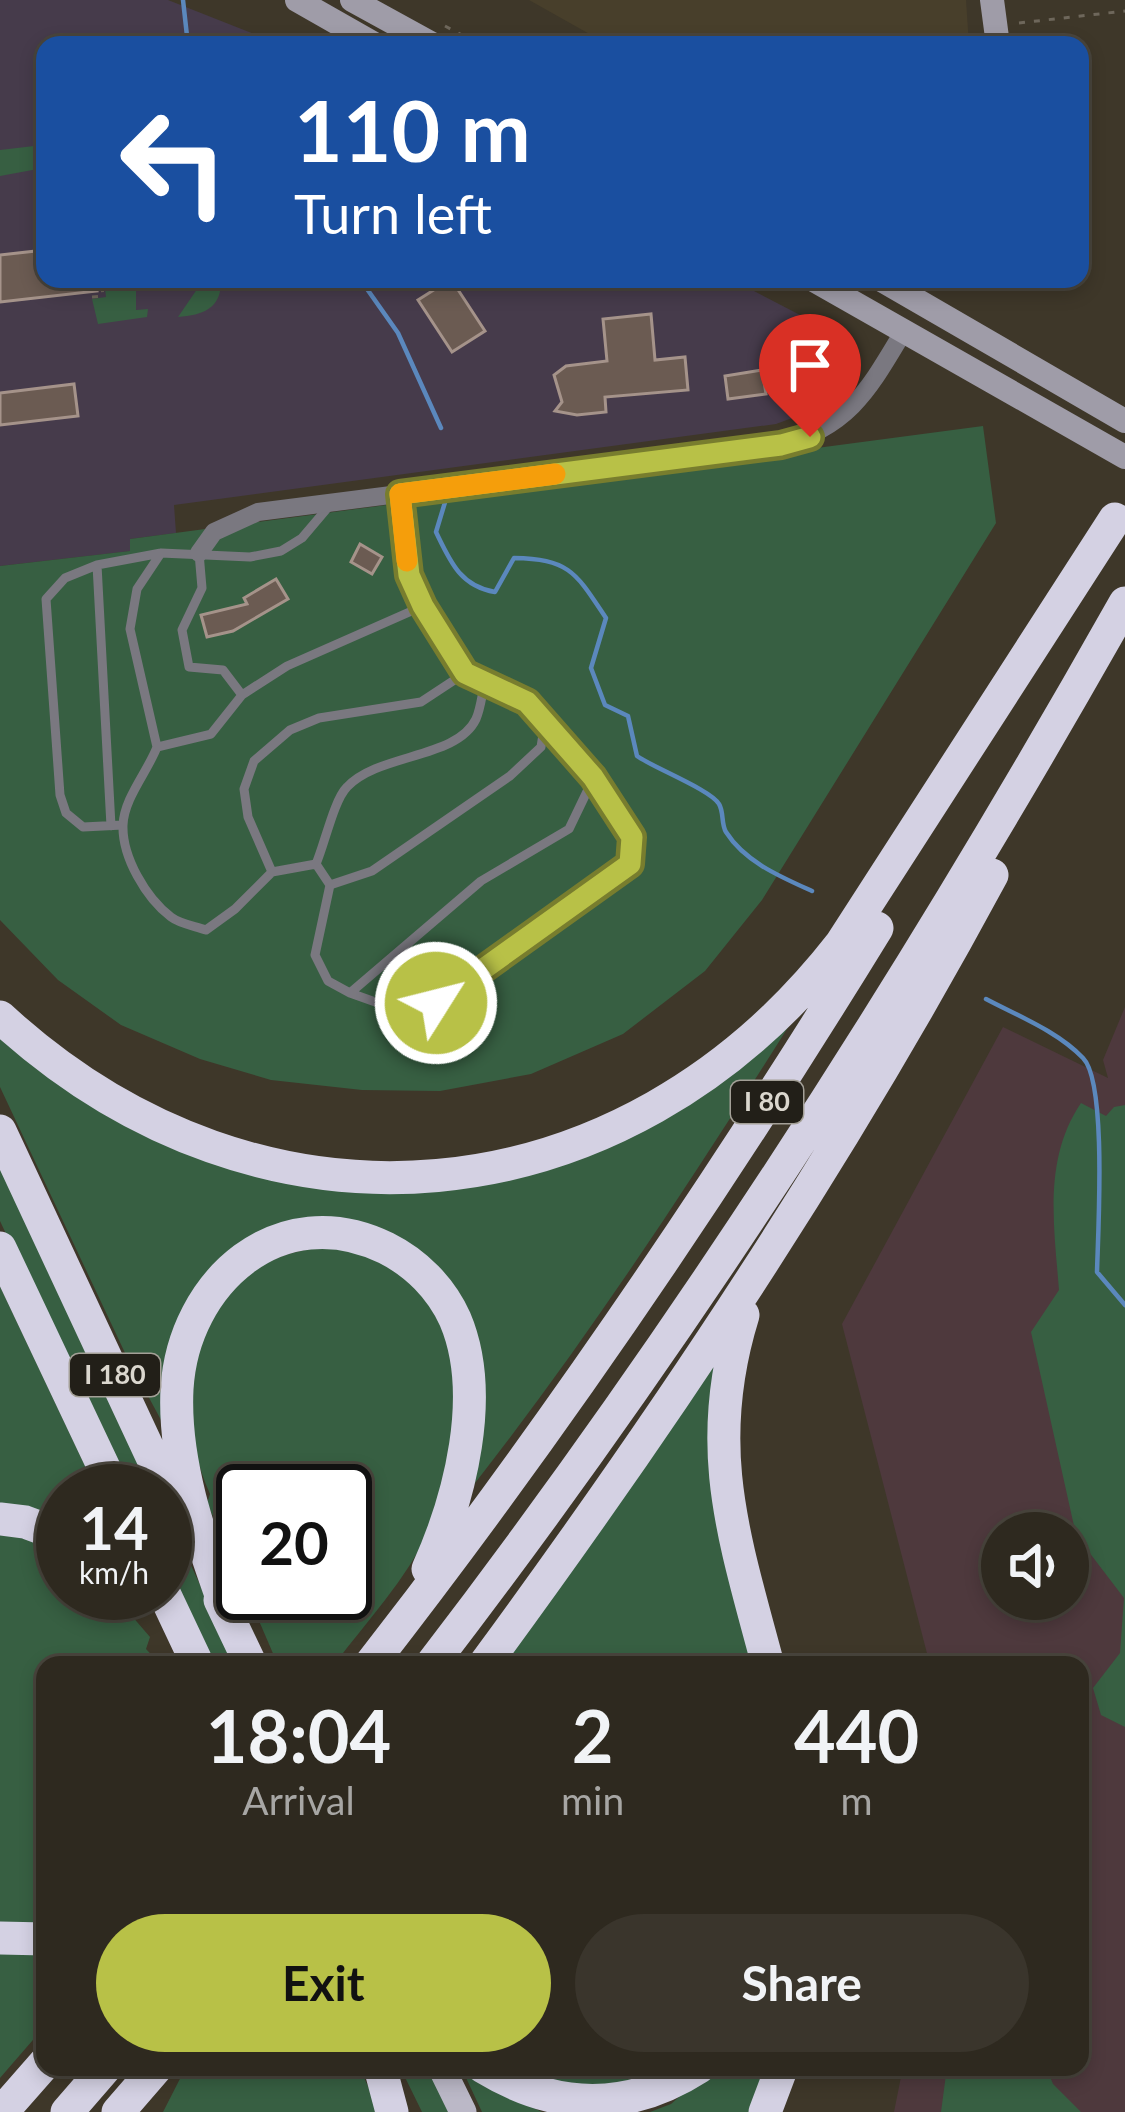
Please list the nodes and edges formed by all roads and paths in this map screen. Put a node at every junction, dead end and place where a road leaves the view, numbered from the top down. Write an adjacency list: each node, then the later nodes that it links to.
1 (297, 0): 6 (main road)
2 (352, 0): 7 (main road)
3 (992, 0): 8 (main road)
4 (1125, 11): 5 (path)
5 (1019, 23)
6 (360, 36)
7 (418, 36)
8 (997, 36)
9 (102, 288): 12 (path)
10 (829, 288): 13 (main road)
11 (929, 290): 13 (main road); 14 (main road)
12 (92, 297)
13 (904, 329): 15 (main road); 16 (street)
14 (1125, 421)
15 (1125, 457)
16 (400, 494): 17 (street); 22 (lane)
17 (332, 502): 20 (street); 20 (lane)
18 (1120, 510): 35 (highway); 51 (highway, I 80)
19 (161, 553): 20 (lane); 21 (lane); 28 (lane)
20 (199, 553): 26 (lane)
21 (97, 565): 30 (lane); 30 (lane)
22 (423, 606): 24 (lane); 26 (lane)
23 (1125, 607): 37 (highway); 52 (highway, I 80)
24 (465, 673): 25 (lane); 32 (lane)
25 (485, 682): 27 (lane); 31 (lane)
26 (242, 695): 28 (lane)
27 (545, 722): 29 (lane); 33 (lane)
28 (158, 747): 30 (lane)
29 (593, 777): 34 (lane); 34 (lane)
30 (117, 826): 32 (lane)
31 (316, 864): 32 (lane); 33 (lane)
32 (272, 872)
33 (330, 885): 34 (lane)
34 (350, 993)
35 (0, 1017)
36 (0, 1131): 43 (highway, I 180)
37 (778, 1243): 53 (highway); 54 (highway)
38 (0, 1248): 39 (highway, I 180)
39 (102, 1464)
40 (0, 1519): 41 (highway)
41 (36, 1526)
42 (216, 1578): 50 (highway)
43 (216, 1590)
44 (165, 1620): 47 (highway)
45 (176, 1620): 48 (highway)
46 (230, 1620): 49 (highway, I 180)
47 (192, 1656)
48 (193, 1656)
49 (247, 1656)
50 (376, 1656)
51 (377, 1656)
52 (438, 1656)
53 (490, 1656)
54 (766, 1656)
55 (0, 1937): 56 (highway)
56 (36, 1939)
57 (36, 2073): 67 (highway)
58 (98, 2076): 68 (highway)
59 (149, 2076): 69 (highway)
60 (167, 2076): 70 (highway)
61 (386, 2076): 71 (highway)
62 (389, 2076): 72 (main road)
63 (446, 2076): 73 (main road)
64 (502, 2076): 65 (highway)
65 (686, 2076)
66 (779, 2076): 74 (highway)
67 (2, 2112)
68 (68, 2112)
69 (118, 2112)
70 (151, 2112)
71 (392, 2112)
72 (410, 2112)
73 (463, 2112)
74 (765, 2112)

